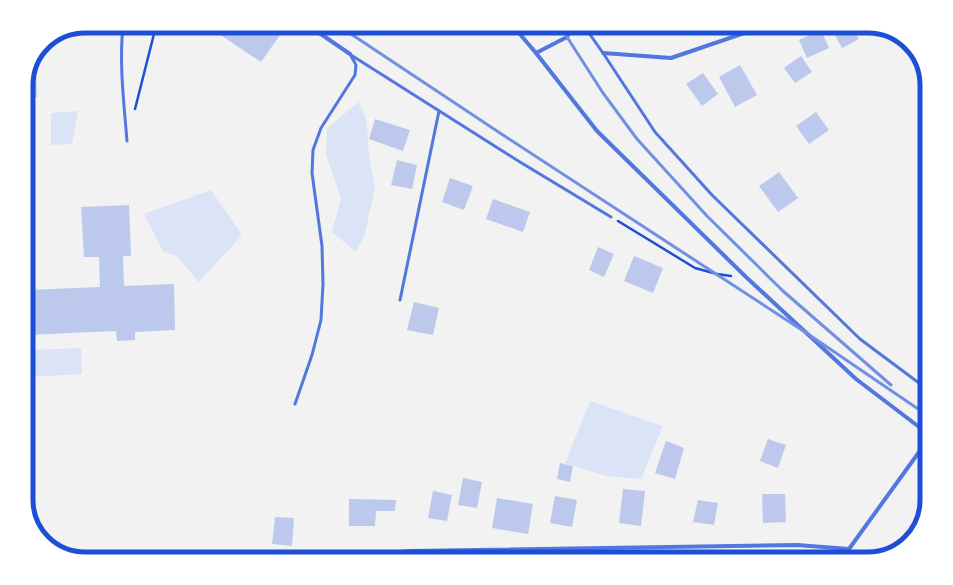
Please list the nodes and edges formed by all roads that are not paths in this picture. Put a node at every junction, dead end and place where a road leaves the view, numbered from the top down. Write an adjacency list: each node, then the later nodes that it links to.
1 (122, 33): 11 (lane)
2 (319, 33): 9 (street)
3 (519, 33): 7 (street)
4 (569, 33): 7 (street)
5 (589, 33): 8 (lane)
6 (744, 33): 8 (street)
7 (536, 53): 16 (street)
8 (603, 53): 14 (lane)
9 (350, 54): 10 (lane); 15 (lane)
10 (439, 111): 12 (lane); 13 (lane)
11 (127, 142)
12 (611, 217)
13 (400, 300)
14 (920, 384)
15 (295, 404)
16 (920, 428)
17 (920, 451): 18 (street)
18 (849, 549): 19 (street); 20 (street)
19 (398, 552)
20 (848, 552)

